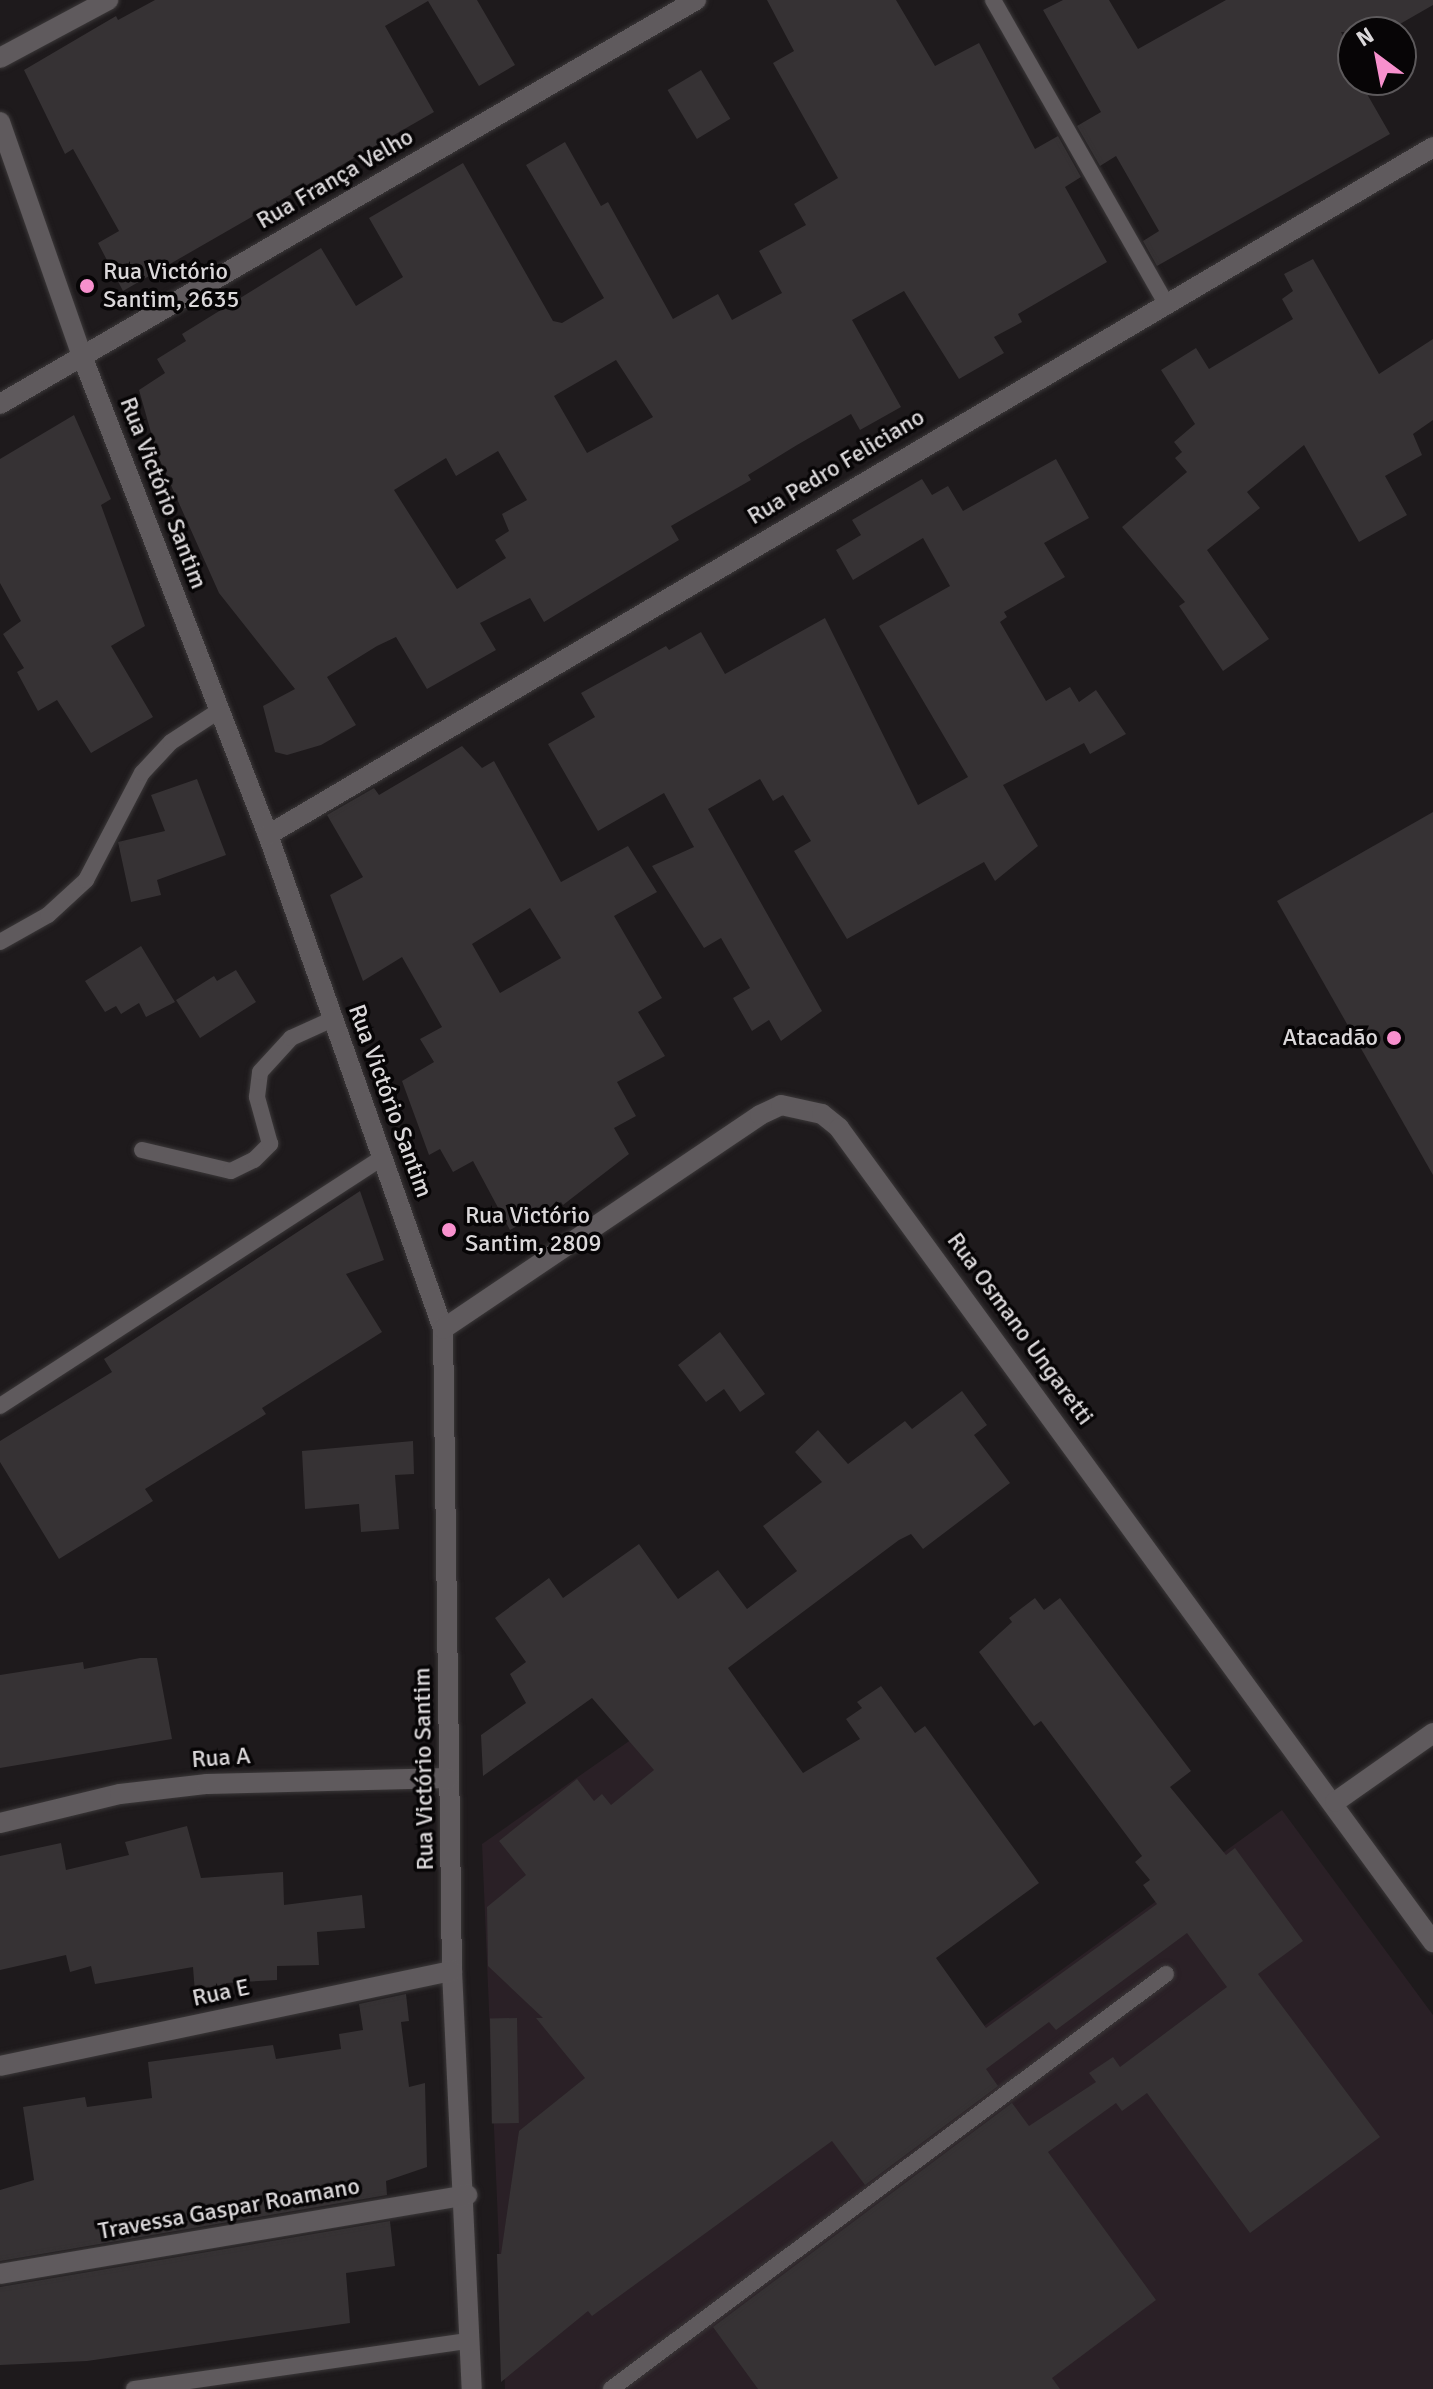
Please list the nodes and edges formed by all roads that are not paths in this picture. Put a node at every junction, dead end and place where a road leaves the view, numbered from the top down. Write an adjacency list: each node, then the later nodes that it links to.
1 (108, 0): 4 (street)
2 (696, 0): 8 (street, Rua França Velho)
3 (993, 0): 7 (lane)
4 (0, 58)
5 (0, 122): 8 (street, Rua Victório Santim)
6 (1433, 147): 7 (street, Rua Pedro Feliciano)
7 (1165, 302): 11 (street, Rua Pedro Feliciano)
8 (82, 356): 9 (street, Rua França Velho); 10 (street, Rua Victório Santim)
9 (0, 404)
10 (220, 710): 11 (street, Rua Victório Santim); 12 (lane)
11 (268, 835): 13 (street, Rua Victório Santim)
12 (0, 942)
13 (333, 1019): 14 (lane); 15 (street, Rua Victório Santim)
14 (142, 1150)
15 (382, 1158): 16 (street, Rua Victório Santim); 17 (lane)
16 (443, 1329): 19 (street, Rua Victório Santim); 20 (street, Rua Osmano Ungaretti)
17 (0, 1406)
18 (1433, 1733): 20 (street)
19 (449, 1778): 21 (street, Rua A); 23 (street, Rua Victório Santim)
20 (1335, 1802): 22 (street, Rua Osmano Ungaretti)
21 (0, 1823)
22 (1433, 1942)
23 (452, 1971): 25 (street, Rua E); 26 (street, Rua Victório Santim)
24 (1166, 1974): 32 (lane)
25 (0, 2066)
26 (467, 2195): 27 (street, Travessa Gaspar Roamano); 28 (street, Rua Victório Santim)
27 (0, 2274)
28 (469, 2341): 29 (lane); 31 (street, Rua Victório Santim)
29 (180, 2386): 30 (lane)
30 (134, 2389)
31 (472, 2389)
32 (611, 2389)

